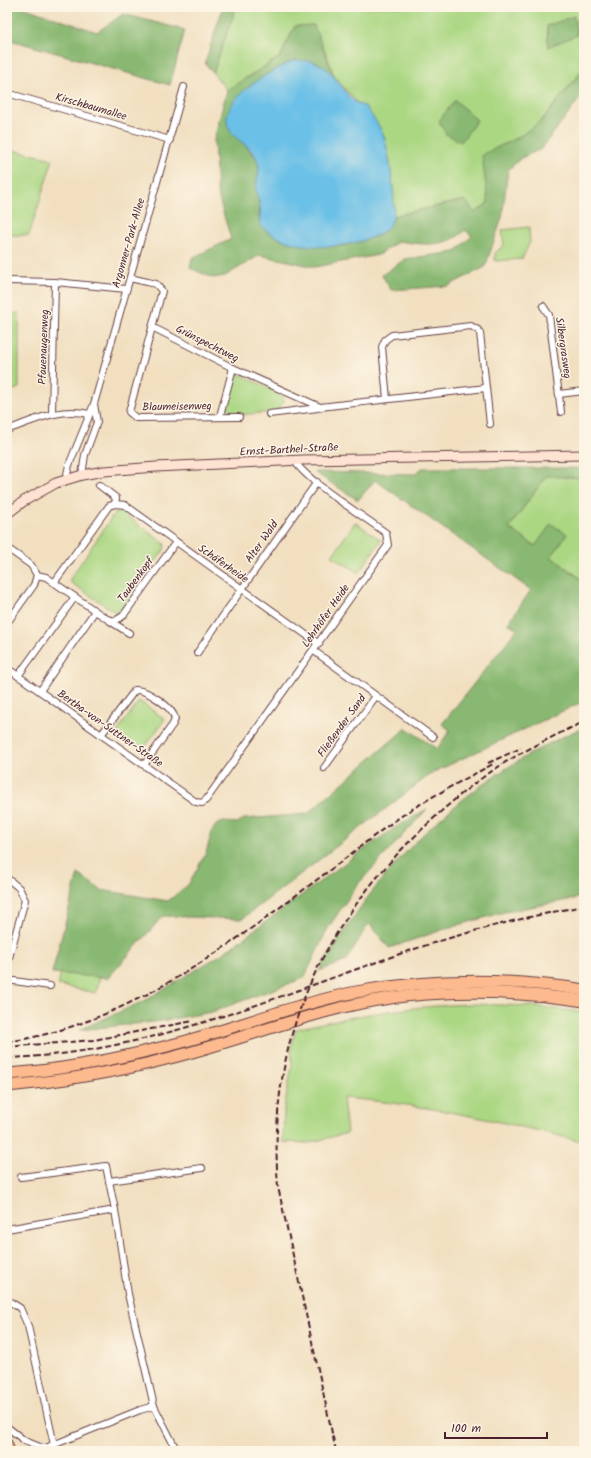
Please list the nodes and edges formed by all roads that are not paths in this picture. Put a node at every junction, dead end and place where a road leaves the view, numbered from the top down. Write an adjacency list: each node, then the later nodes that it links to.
1 (184, 87): 3 (street, Argonner-Park-Allee)
2 (7, 93): 3 (street, Kirschbaumallee)
3 (170, 140): 4 (street, Argonner-Park-Allee)
4 (130, 278): 7 (street, Argonner-Park-Allee); 9 (street)
5 (7, 281): 6 (street)
6 (56, 282): 7 (street); 18 (street, Pfauenaugenweg)
7 (126, 289): 15 (street, Argonner-Park-Allee)
8 (543, 306): 13 (street, Silbergrasweg)
9 (152, 327): 10 (street, Grünspechtweg); 21 (street, Blaumeisenweg)
10 (233, 368): 16 (street, Grünspechtweg); 21 (street, Blaumeisenweg)
11 (486, 388): 14 (street); 14 (street); 23 (street)
12 (584, 391): 13 (street, Silbergrasweg)
13 (560, 394): 17 (street, Silbergrasweg)
14 (387, 399): 16 (street)
15 (94, 404): 19 (street, Argonner-Park-Allee); 27 (street, Argonner-Park-Allee)
16 (320, 408): 20 (street)
17 (561, 412)
18 (52, 413): 19 (street); 24 (street)
19 (89, 414): 28 (street, Argonner-Park-Allee)
20 (269, 414)
21 (220, 416): 22 (street, Blaumeisenweg)
22 (239, 417)
23 (490, 424)
24 (7, 430)
25 (584, 455): 26 (street, Ernst-Barthel-Straße)
26 (295, 461): 27 (street, Ernst-Barthel-Straße); 29 (street, Lehrhöfer Heide)
27 (82, 475): 28 (street, Ernst-Barthel-Straße)
28 (66, 479): 32 (street, Ernst-Barthel-Straße)
29 (317, 482): 37 (street, Alter Wald); 43 (street, Lehrhöfer Heide)
30 (99, 485): 31 (street)
31 (115, 504): 33 (street, Schäferheide); 36 (street)
32 (7, 514)
33 (176, 542): 37 (street, Schäferheide); 40 (street, Taubenkopf)
34 (7, 548): 35 (street)
35 (37, 575): 36 (street); 41 (street)
36 (54, 583): 38 (street)
37 (242, 589): 43 (street, Schäferheide); 45 (street, Alter Wald)
38 (74, 597): 39 (street); 47 (street)
39 (95, 611): 40 (street); 48 (street)
40 (107, 619): 42 (street)
41 (7, 623)
42 (129, 633)
43 (319, 644): 44 (street, Lehrhöfer Heide)
44 (314, 651): 49 (street, Fließender Sand); 54 (street, Lehrhöfer Heide)
45 (197, 653)
46 (7, 668): 47 (street, Bertha-von-Suttner-Straße)
47 (18, 676): 48 (street, Bertha-von-Suttner-Straße)
48 (40, 691): 50 (street, Bertha-von-Suttner-Straße)
49 (376, 696): 51 (street, Fließender Sand); 53 (street, Fließender Sand)
50 (101, 735): 52 (street, Bertha-von-Suttner-Straße); 52 (street)
51 (433, 737)
52 (144, 765): 54 (street, Bertha-von-Suttner-Straße)
53 (324, 768)
54 (202, 803)
55 (7, 878): 56 (street)
56 (7, 965)
57 (7, 980): 58 (street)
58 (50, 986)
59 (584, 990): 61 (highway)
60 (584, 1002): 62 (highway)
61 (7, 1074)
62 (7, 1086)
63 (202, 1168): 65 (street)
64 (21, 1177): 65 (street)
65 (109, 1181): 66 (street)
66 (115, 1210): 67 (street); 69 (street)
67 (7, 1228)
68 (7, 1300): 72 (street)
69 (154, 1406): 72 (street); 76 (street)
70 (7, 1427): 73 (street)
71 (7, 1444): 74 (main road)
72 (54, 1445): 73 (street)
73 (44, 1450): 75 (street)
74 (9, 1451)
75 (38, 1451)
76 (177, 1451)

